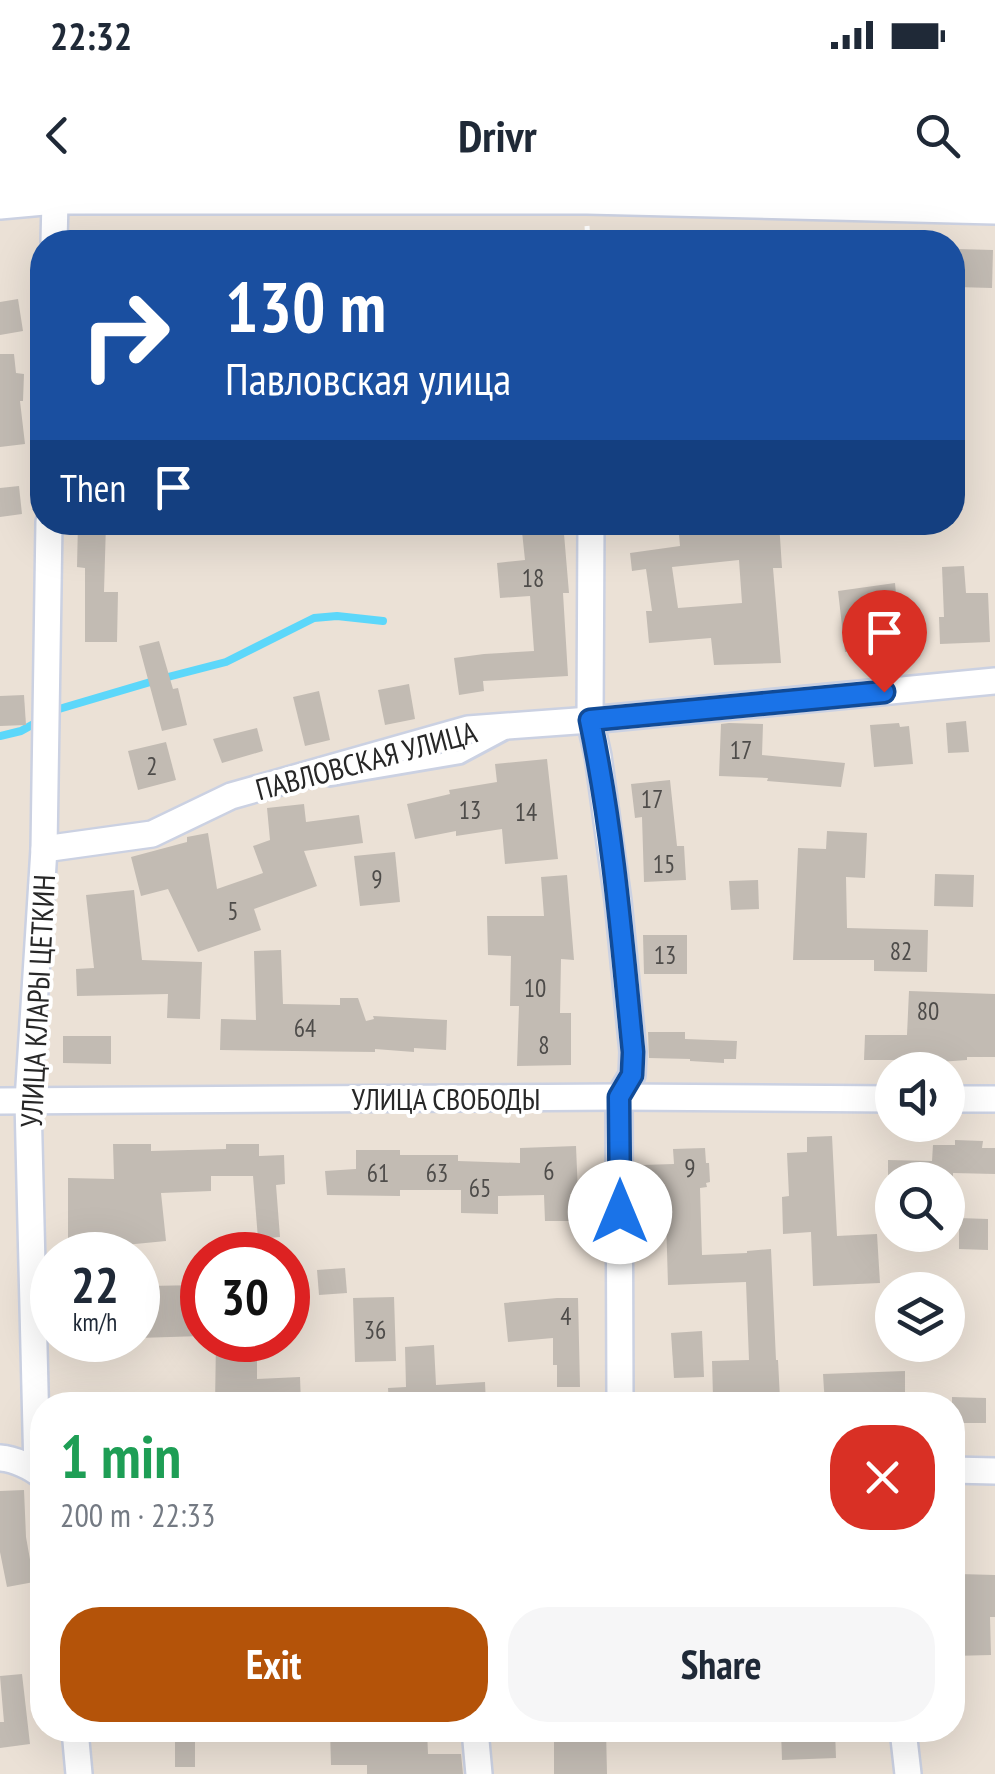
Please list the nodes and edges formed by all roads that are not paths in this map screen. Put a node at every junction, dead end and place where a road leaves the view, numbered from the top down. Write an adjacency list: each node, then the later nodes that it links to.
1 (55, 200): 2 (street); 4 (street); 6 (street)
2 (177, 200): 3 (street)
3 (587, 200): 5 (street)
4 (0, 206)
5 (995, 211)
6 (54, 230)
7 (49, 535): 11 (street, УЛИЦА КЛАРЫ ЦЕТКИН)
8 (592, 535): 10 (street)
9 (995, 681): 10 (street, ПАВЛОВСКАЯ УЛИЦА)
10 (590, 720): 11 (street, ПАВЛОВСКАЯ УЛИЦА); 12 (street)
11 (44, 849): 17 (street, УЛИЦА КЛАРЫ ЦЕТКИН)
12 (619, 1097): 13 (street, УЛИЦА СВОБОДЫ); 17 (street, УЛИЦА СВОБОДЫ); 19 (street)
13 (875, 1099)
14 (965, 1099): 15 (street)
15 (995, 1099)
16 (0, 1101): 17 (street, УЛИЦА СВОБОДЫ)
17 (28, 1101): 18 (street, УЛИЦА КЛАРЫ ЦЕТКИН)
18 (37, 1392)
19 (620, 1392)
20 (0, 1458): 21 (street)
21 (30, 1469)
22 (965, 1470): 23 (street)
23 (995, 1471)
24 (76, 1742): 27 (street)
25 (476, 1742): 28 (street)
26 (904, 1742): 29 (street)
27 (79, 1774)
28 (480, 1774)
29 (908, 1774)

